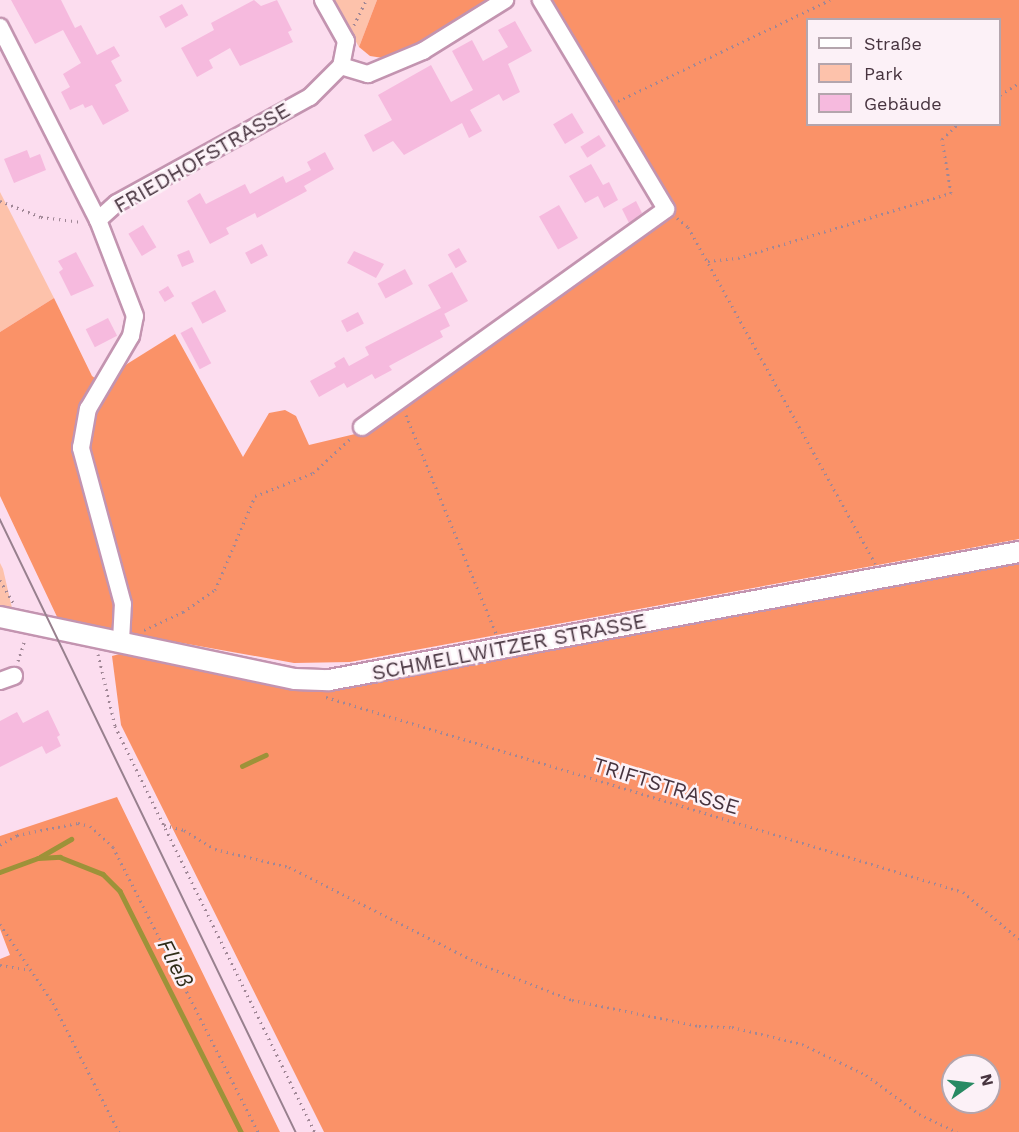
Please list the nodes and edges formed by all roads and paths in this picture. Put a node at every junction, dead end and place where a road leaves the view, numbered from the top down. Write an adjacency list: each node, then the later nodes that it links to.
1 (323, 0): 7 (street)
2 (366, 0): 7 (path)
3 (505, 0): 8 (street)
4 (541, 0): 11 (street)
5 (830, 0): 11 (path)
6 (0, 27): 15 (street)
7 (346, 42): 8 (street)
8 (341, 66): 15 (street, FRIEDHOFSTRASSE)
9 (1019, 82): 10 (path)
10 (1001, 94)
11 (603, 109): 14 (street)
12 (956, 126): 16 (path)
13 (0, 201): 15 (path)
14 (666, 209): 16 (path); 17 (street)
15 (98, 220): 24 (street, FRIEDHOFSTRASSE)
16 (708, 261): 20 (path)
17 (401, 402): 18 (street); 25 (path)
18 (362, 427): 24 (path)
19 (1019, 552): 20 (street, SCHMELLWITZER STRASSE)
20 (883, 578): 25 (street, SCHMELLWITZER STRASSE)
21 (0, 580): 22 (path)
22 (15, 620): 23 (street, SCHMELLWITZER STRASSE); 26 (path)
23 (95, 638): 24 (street, SCHMELLWITZER STRASSE); 28 (path)
24 (121, 641): 25 (street, SCHMELLWITZER STRASSE)
25 (503, 649)
26 (7, 679)
27 (323, 695): 31 (path, TRIFTSTRASSE)
28 (164, 825): 36 (path); 37 (path)
29 (0, 845): 35 (path)
30 (0, 924): 33 (path)
31 (1019, 939)
32 (0, 965): 33 (path)
33 (30, 970): 34 (path)
34 (119, 1132)
35 (258, 1132)
36 (315, 1132)
37 (957, 1132)

